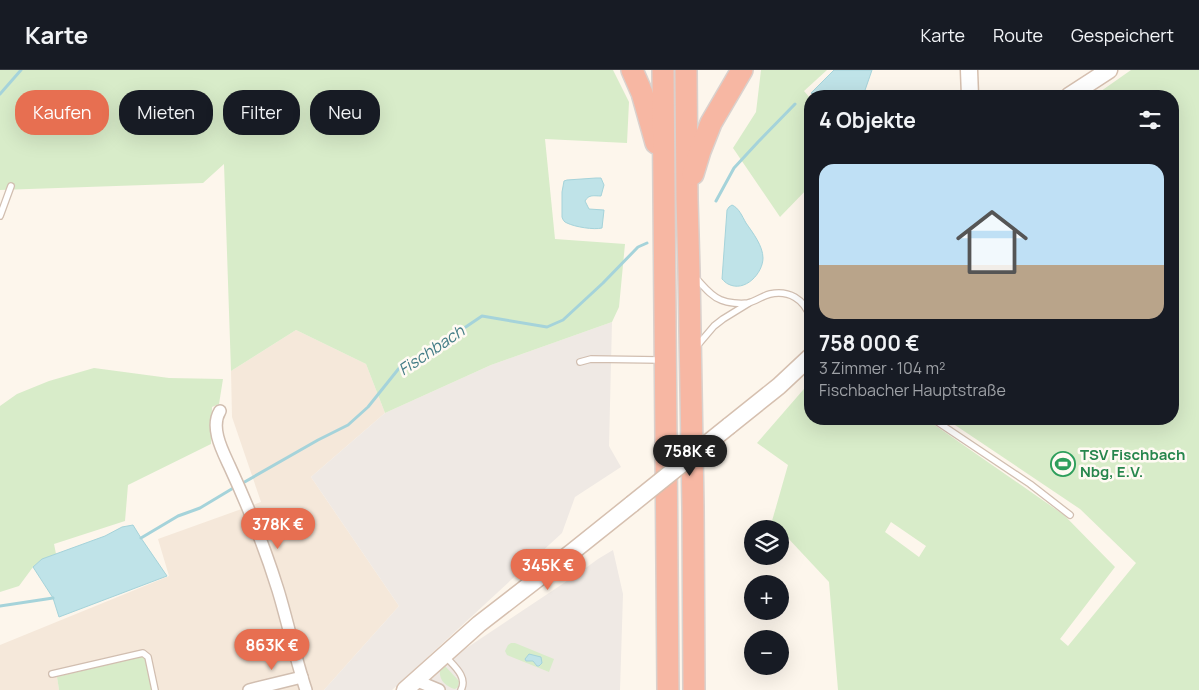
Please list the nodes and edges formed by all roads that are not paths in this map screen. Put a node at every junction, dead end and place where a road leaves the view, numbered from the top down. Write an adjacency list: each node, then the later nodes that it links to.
1 (632, 70): 9 (highway)
2 (663, 70): 9 (highway)
3 (686, 70): 11 (highway)
4 (742, 70): 11 (highway)
5 (969, 70): 7 (main road)
6 (1109, 70): 8 (main road)
7 (970, 90)
8 (1078, 90)
9 (663, 169): 17 (highway)
10 (11, 186): 12 (lane)
11 (687, 199): 13 (highway)
12 (0, 216)
13 (690, 271): 14 (lane); 16 (highway)
14 (749, 303): 15 (lane); 16 (lane)
15 (804, 305)
16 (690, 353): 33 (highway)
17 (665, 360): 18 (lane); 32 (highway)
18 (580, 362)
19 (804, 362): 23 (main road, bridge)
20 (220, 411): 25 (street)
21 (942, 425): 22 (lane)
22 (1070, 514)
23 (444, 655): 26 (main road); 31 (lane)
24 (52, 674): 27 (lane)
25 (302, 676): 28 (street); 29 (street)
26 (410, 685): 30 (street)
27 (155, 690)
28 (249, 690)
29 (306, 690)
30 (439, 690)
31 (461, 690)
32 (668, 690)
33 (694, 690)

